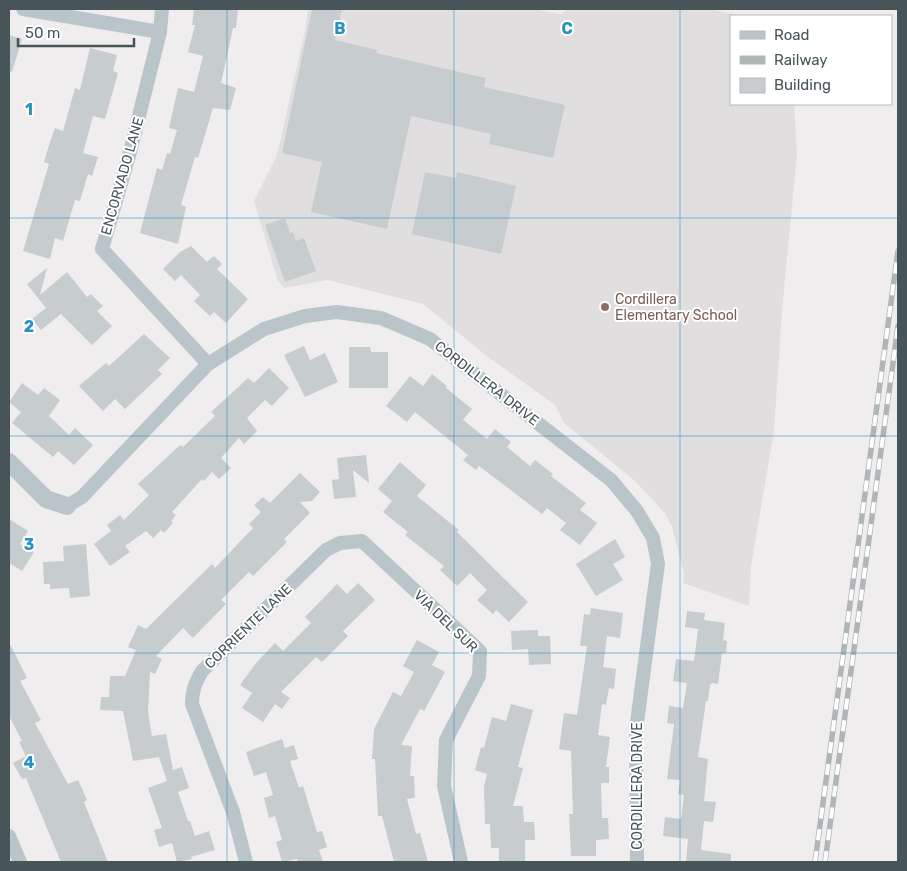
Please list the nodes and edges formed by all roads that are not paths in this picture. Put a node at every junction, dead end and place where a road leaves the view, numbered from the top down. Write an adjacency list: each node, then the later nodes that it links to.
1 (23, 9): 3 (street)
2 (162, 9): 3 (street, ENCORVADO LANE)
3 (160, 32): 4 (street, ENCORVADO LANE)
4 (208, 364): 6 (street, CORDILLERA DRIVE); 12 (street, CORDILLERA DRIVE)
5 (9, 462): 6 (street, CORDILLERA DRIVE)
6 (67, 506)
7 (332, 545): 10 (street, CORRIENTE LANE); 11 (street, VIA DEL SUR)
8 (9, 836): 9 (street)
9 (20, 862)
10 (246, 862)
11 (461, 862)
12 (637, 862)

